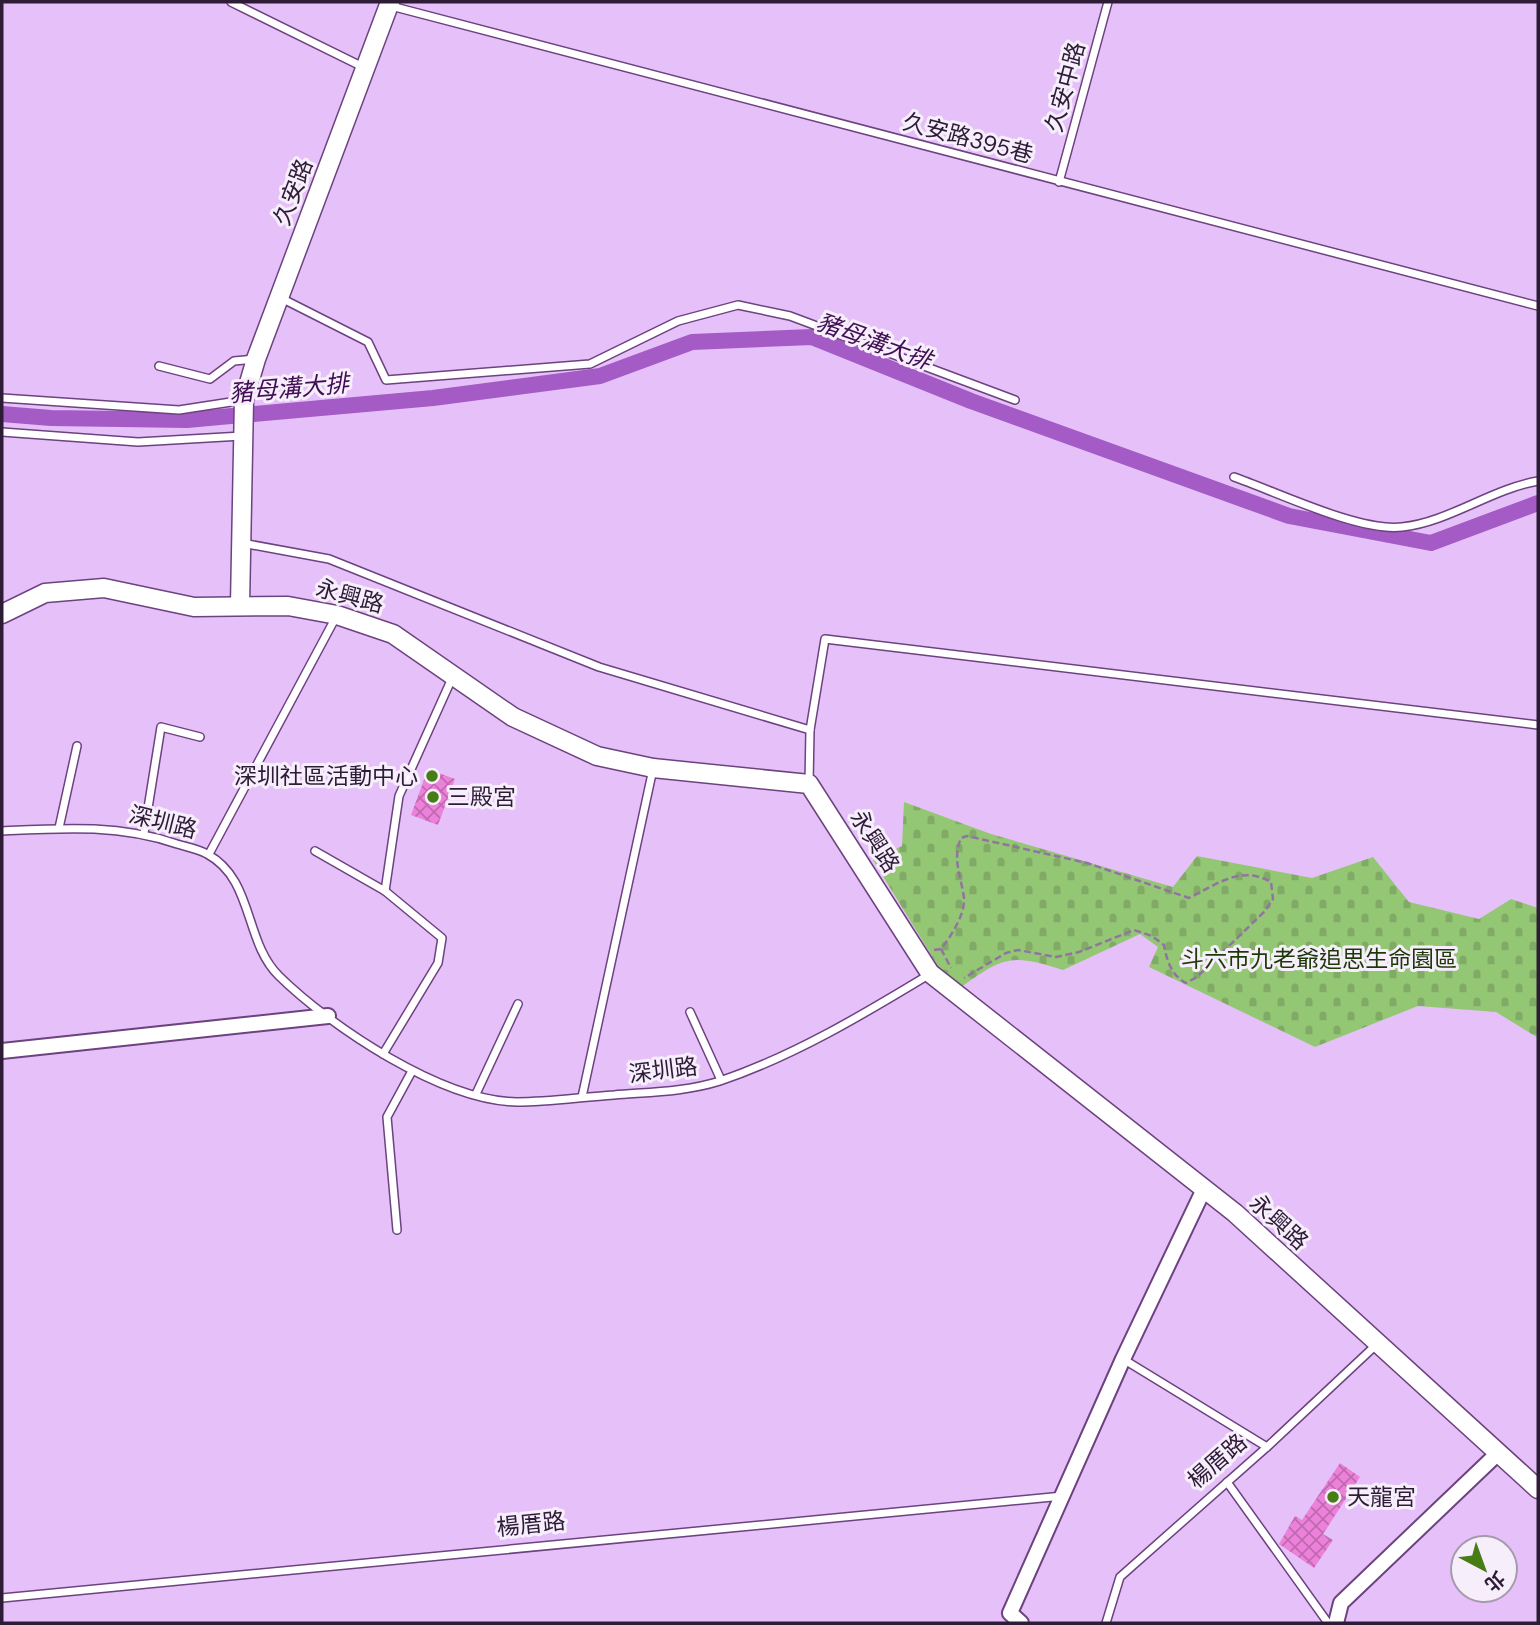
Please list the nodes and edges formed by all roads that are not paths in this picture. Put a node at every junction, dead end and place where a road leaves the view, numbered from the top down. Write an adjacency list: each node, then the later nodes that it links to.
1 (231, 2): 4 (lane)
2 (1108, 2): 5 (lane, 久安中路)
3 (390, 4): 4 (street, 久安路); 5 (lane, 久安路395巷)
4 (366, 68): 6 (street, 久安路)
5 (1059, 182): 7 (lane, 久安路395巷)
6 (279, 297): 8 (street, 久安路); 12 (lane)
7 (1538, 306)
8 (256, 359): 9 (lane); 11 (street, 久安路)
9 (159, 366)
10 (2, 398): 11 (lane)
11 (244, 400): 14 (street, 久安路)
12 (1016, 400)
13 (2, 432): 14 (lane)
14 (243, 436): 17 (street, 久安路)
15 (1234, 477): 16 (lane)
16 (1538, 481)
17 (242, 543): 18 (street, 久安路); 23 (lane)
18 (240, 605): 19 (street, 永興路); 20 (street, 永興路)
19 (2, 614)
20 (337, 615): 21 (street, 永興路); 32 (lane)
21 (454, 676): 26 (street, 永興路); 33 (lane)
22 (1538, 725): 23 (lane)
23 (810, 730): 27 (lane)
24 (200, 737): 30 (lane)
25 (77, 746): 28 (lane)
26 (653, 768): 27 (street, 永興路); 43 (lane)
27 (809, 785): 34 (street, 永興路)
28 (59, 828): 29 (lane, 深圳路); 30 (lane, 深圳路)
29 (2, 831)
30 (144, 833): 32 (lane, 深圳路)
31 (316, 851): 33 (lane)
32 (209, 854): 37 (lane, 深圳路)
33 (385, 891): 39 (lane)
34 (930, 973): 41 (lane, 深圳路); 44 (street, 永興路)
35 (518, 1004): 42 (lane)
36 (690, 1012): 41 (lane)
37 (328, 1017): 38 (street); 39 (lane, 深圳路)
38 (2, 1051)
39 (383, 1054): 40 (lane, 深圳路)
40 (412, 1070): 42 (lane, 深圳路); 45 (lane)
41 (721, 1080): 43 (lane, 深圳路)
42 (476, 1094): 43 (lane, 深圳路)
43 (582, 1097)
44 (1204, 1189): 46 (street, 永興路); 47 (street)
45 (397, 1230)
46 (1377, 1344): 48 (lane, 楊厝路); 49 (street, 永興路)
47 (1123, 1359): 48 (lane); 52 (street)
48 (1267, 1447): 50 (lane, 楊厝路)
49 (1496, 1455): 51 (street, 永興路); 57 (street)
50 (1227, 1482): 55 (lane, 楊厝路); 56 (lane)
51 (1538, 1489)
52 (1064, 1495): 53 (lane, 楊厝路); 54 (street)
53 (2, 1598)
54 (1021, 1623)
55 (1106, 1623)
56 (1328, 1623)
57 (1336, 1623)

